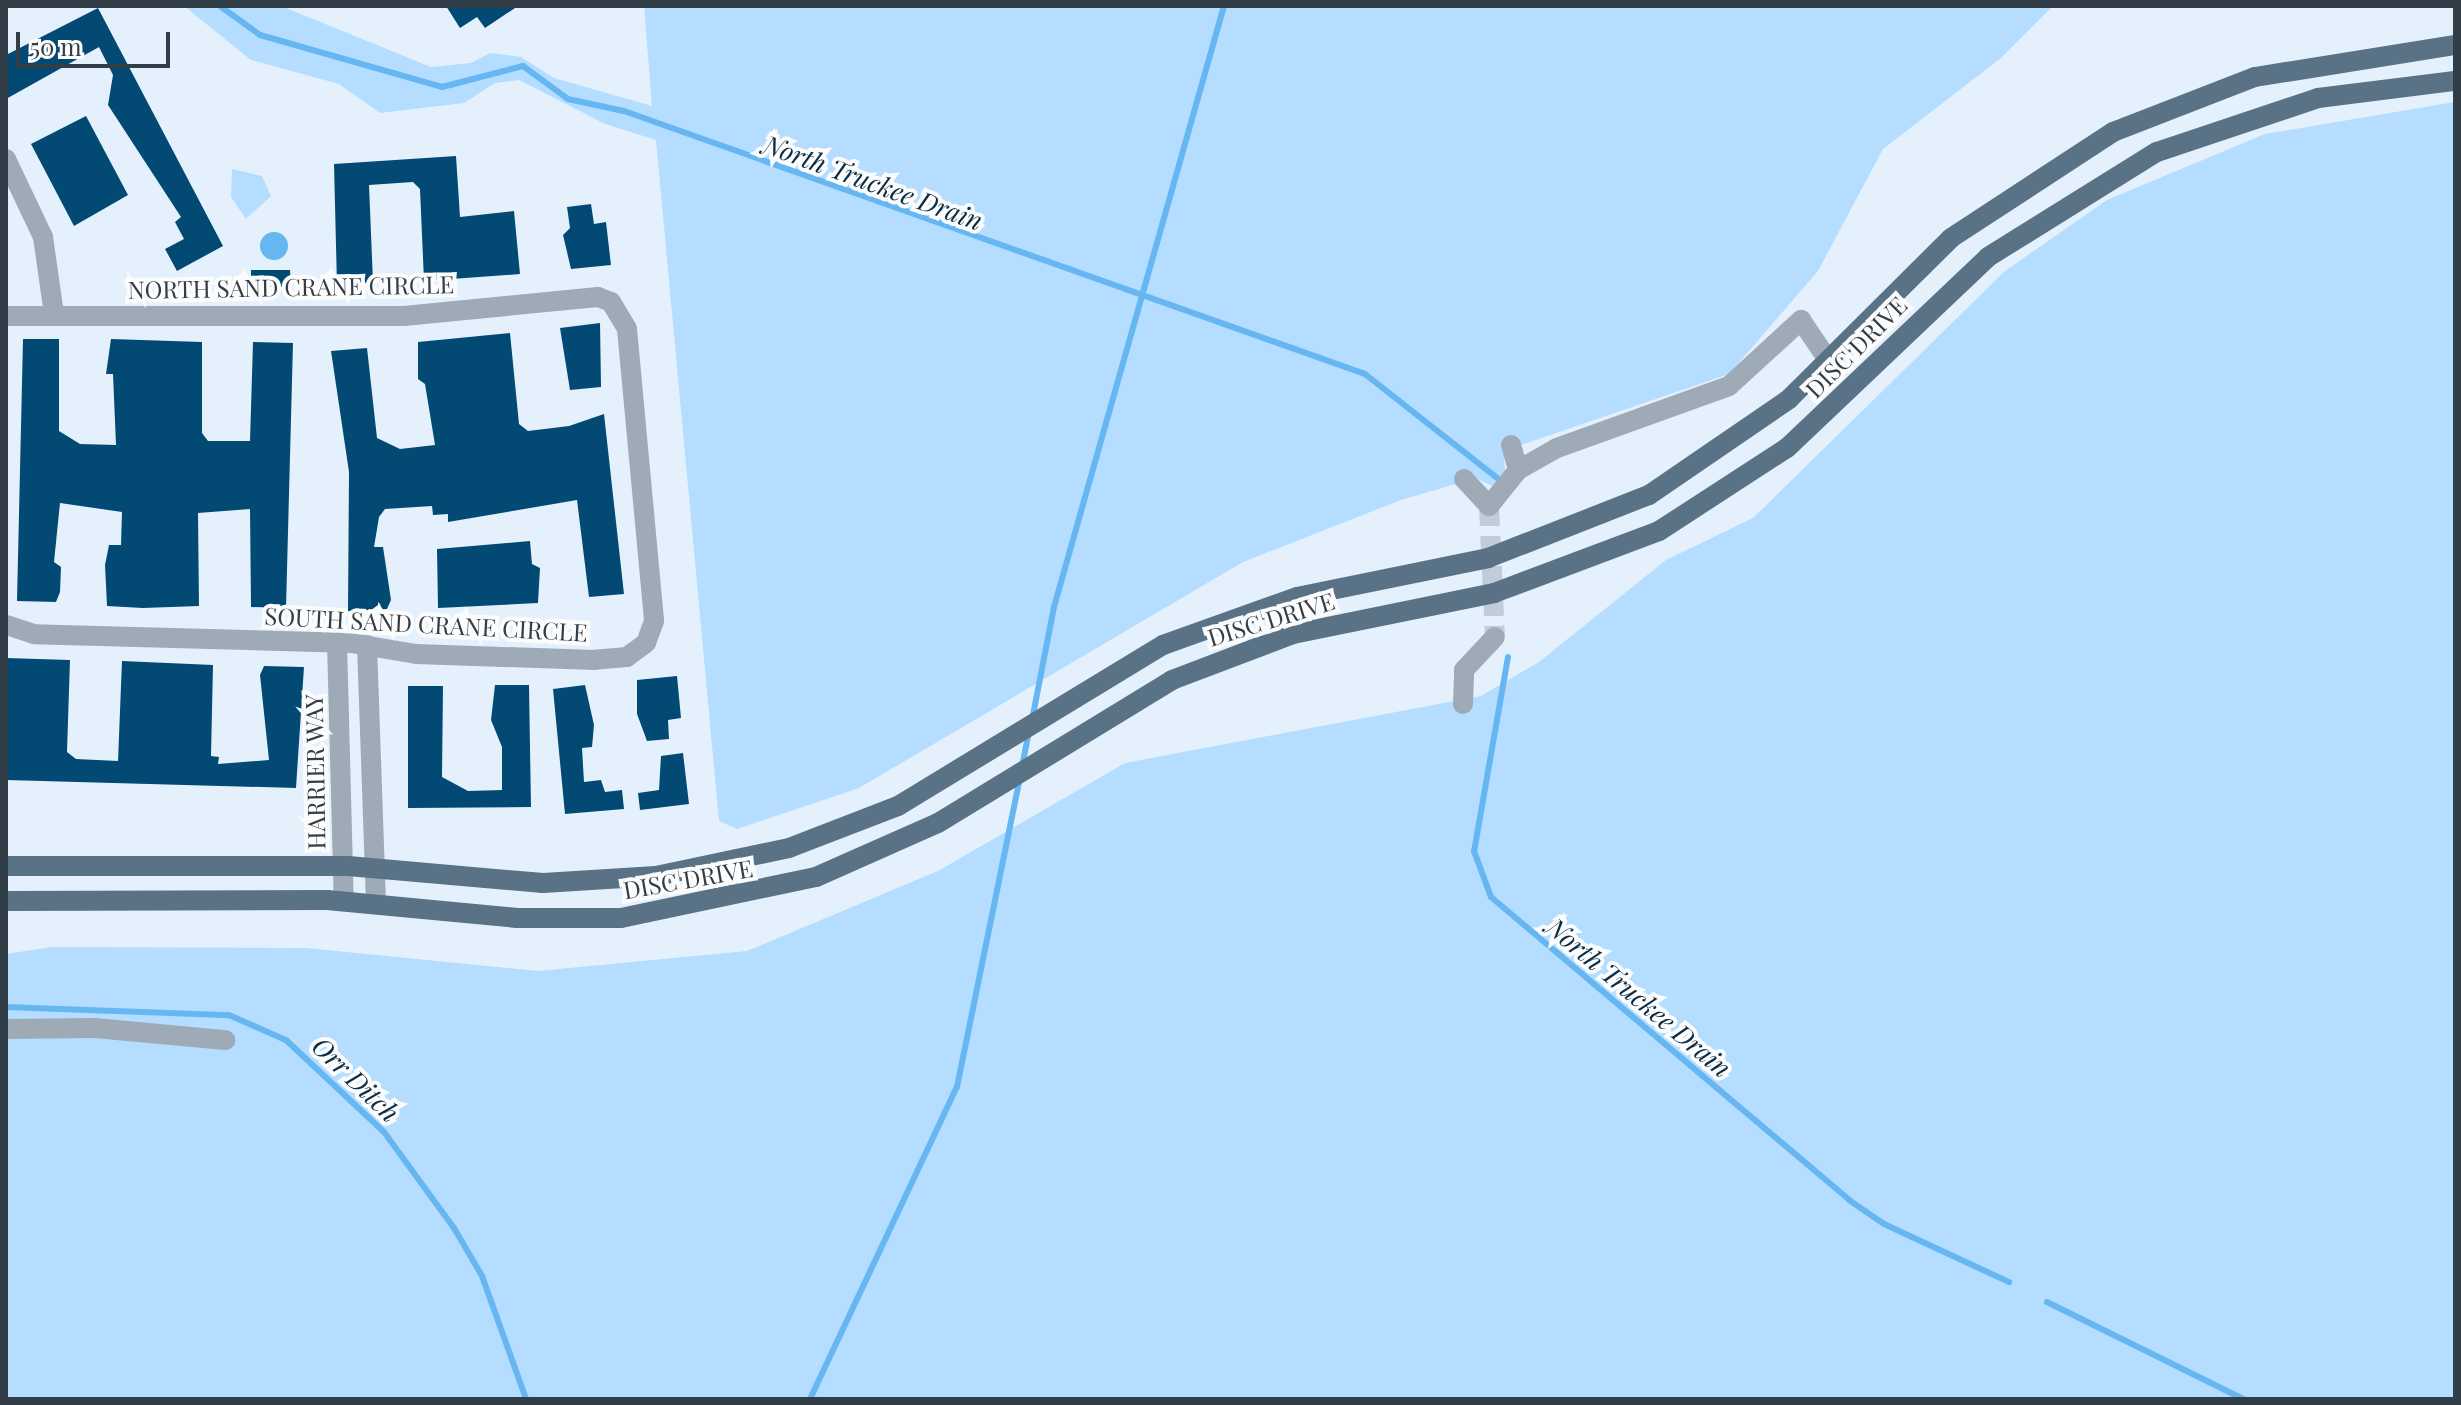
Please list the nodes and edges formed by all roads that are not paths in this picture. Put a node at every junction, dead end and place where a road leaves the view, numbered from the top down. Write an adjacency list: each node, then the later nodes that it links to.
1 (2455, 45): 6 (main road, DISC DRIVE)
2 (2455, 81): 23 (main road, DISC DRIVE)
3 (6, 159): 4 (street)
4 (54, 314): 5 (street, NORTH SAND CRANE CIRCLE); 8 (street, NORTH SAND CRANE CIRCLE)
5 (6, 316)
6 (1830, 363): 9 (street); 20 (main road, DISC DRIVE)
7 (1511, 445): 9 (street)
8 (639, 451): 14 (street, SOUTH SAND CRANE CIRCLE)
9 (1518, 470): 10 (street)
10 (1464, 479)
11 (6, 625): 13 (street, SOUTH SAND CRANE CIRCLE)
12 (1495, 637): 15 (street)
13 (337, 642): 14 (street, SOUTH SAND CRANE CIRCLE); 16 (street, HARRIER WAY)
14 (367, 645): 17 (street)
15 (1463, 704)
16 (340, 733): 17 (street); 19 (street, HARRIER WAY)
17 (370, 734): 20 (street)
18 (6, 866): 19 (main road, DISC DRIVE)
19 (343, 866): 20 (main road, DISC DRIVE); 22 (street, HARRIER WAY)
20 (375, 867): 23 (street)
21 (6, 901): 22 (main road, DISC DRIVE)
22 (344, 901): 23 (main road, DISC DRIVE)
23 (376, 903)
24 (6, 1029): 25 (street)
25 (225, 1040)

